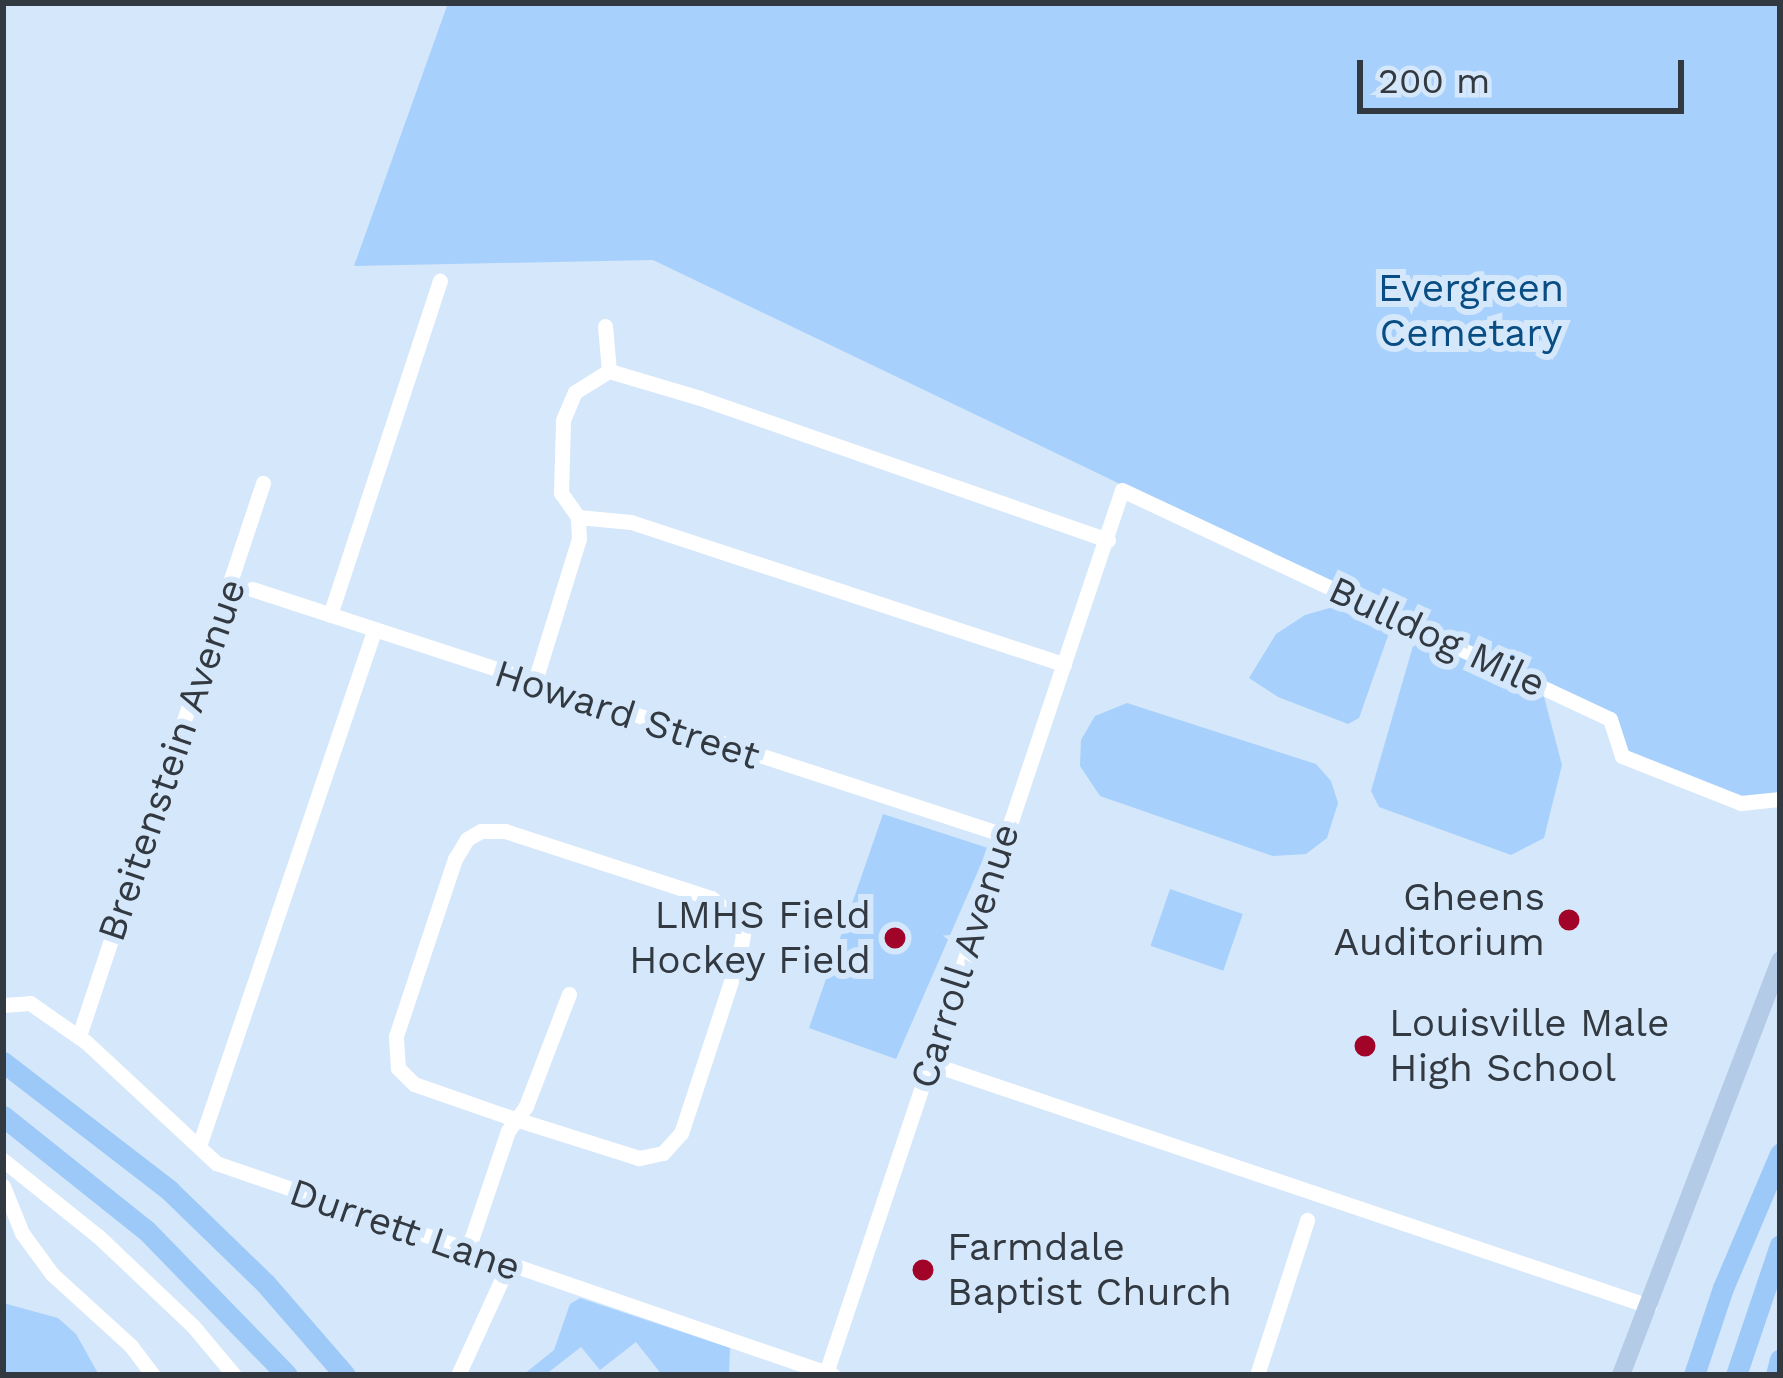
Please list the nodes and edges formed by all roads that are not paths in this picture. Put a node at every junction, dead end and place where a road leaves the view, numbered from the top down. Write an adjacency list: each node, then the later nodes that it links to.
1 (440, 281): 8 (street)
2 (605, 326): 3 (street)
3 (608, 371): 5 (street); 6 (street)
4 (263, 483): 17 (street, Breitenstein Avenue)
5 (578, 517): 10 (street); 11 (street)
6 (1108, 540): 10 (street, Carroll Avenue); 12 (street, Bulldog Mile)
7 (252, 589): 8 (street, Howard Street)
8 (330, 615): 9 (street, Howard Street)
9 (374, 631): 11 (street, Howard Street); 22 (street)
10 (1064, 664): 13 (street, Carroll Avenue)
11 (534, 684): 13 (street, Howard Street)
12 (1780, 799)
13 (1004, 835): 19 (street, Carroll Avenue)
14 (1780, 960): 30 (main road)
15 (569, 994): 21 (street)
16 (3, 1005): 17 (street, Durrett Lane)
17 (79, 1036): 22 (street, Durrett Lane)
18 (3, 1062): 36 (highway)
19 (929, 1063): 30 (street); 32 (street, Carroll Avenue)
20 (3, 1115): 35 (highway)
21 (517, 1119): 21 (street); 28 (street)
22 (199, 1146): 28 (street, Durrett Lane)
23 (1780, 1154): 40 (highway)
24 (3, 1160): 34 (street)
25 (3, 1186): 33 (street)
26 (1307, 1220): 38 (street)
27 (1780, 1245): 41 (highway)
28 (467, 1252): 29 (street, Durrett Lane)
29 (508, 1266): 32 (street, Durrett Lane); 37 (street)
30 (1649, 1306): 39 (main road)
31 (1780, 1359): 42 (highway)
32 (829, 1374)
33 (153, 1375)
34 (234, 1375)
35 (286, 1375)
36 (345, 1375)
37 (458, 1375)
38 (1257, 1375)
39 (1622, 1375)
40 (1694, 1375)
41 (1736, 1375)
42 (1776, 1375)

